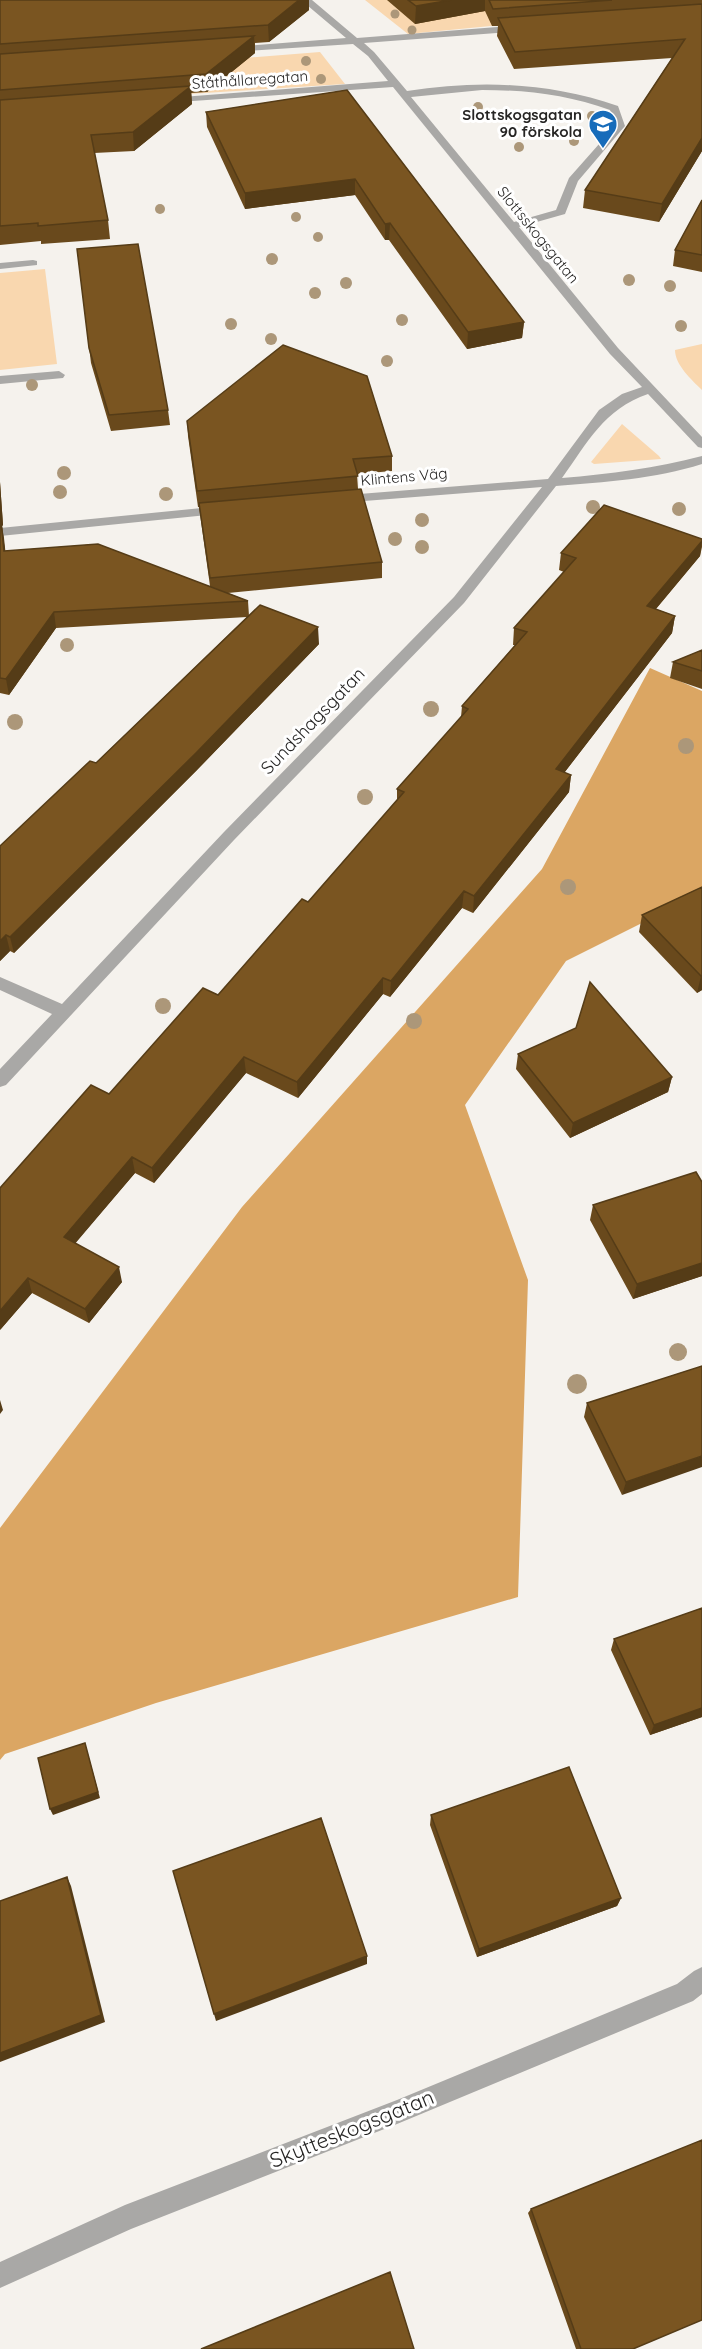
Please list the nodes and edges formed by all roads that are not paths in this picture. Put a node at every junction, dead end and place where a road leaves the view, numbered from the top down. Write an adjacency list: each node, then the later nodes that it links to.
1 (306, 0): 3 (street, Slottsskogsgatan)
2 (538, 27): 3 (street)
3 (356, 41): 4 (street, Ståthållaregatan); 5 (street, Slottsskogsgatan)
4 (218, 51)
5 (393, 84): 6 (street, Slottsskogsgatan); 7 (street, Ståthållaregatan)
6 (403, 95): 8 (street, Slottsskogsgatan); 8 (street)
7 (155, 102)
8 (511, 226): 13 (street, Slottsskogsgatan)
9 (33, 263): 10 (street)
10 (0, 266)
11 (59, 375): 12 (street)
12 (0, 380)
13 (648, 389): 14 (street, Slottsskogsgatan); 16 (street, Sundshagsgatan)
14 (702, 444)
15 (702, 460): 16 (street, Klintens Väg)
16 (551, 480): 17 (street, Klintens Väg); 21 (street, Sundshagsgatan)
17 (326, 500)
18 (231, 510): 19 (street)
19 (0, 532)
20 (0, 983): 21 (street)
21 (62, 1011): 22 (street, Sundshagsgatan)
22 (0, 1080)
23 (702, 1979): 24 (street, Skytteskogsgatan)
24 (0, 2275)

